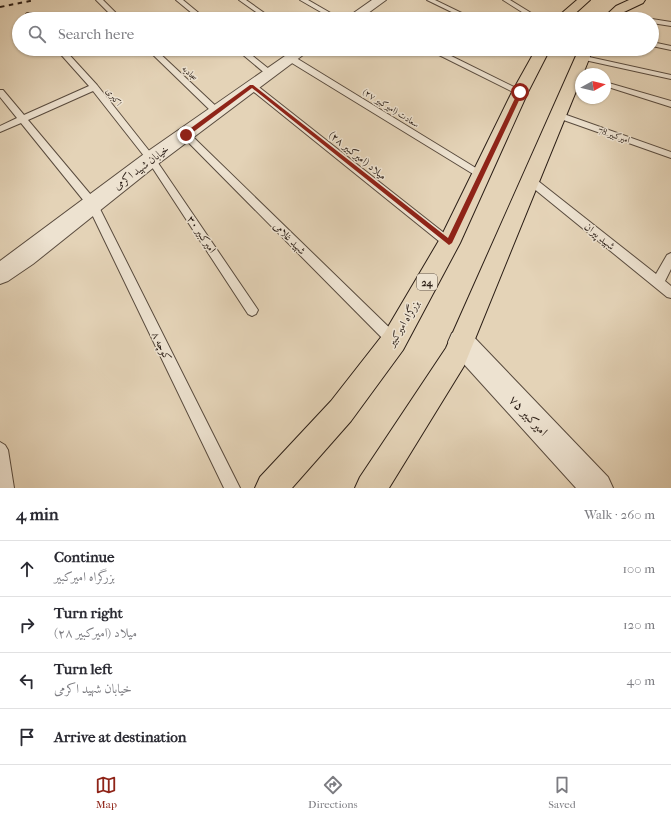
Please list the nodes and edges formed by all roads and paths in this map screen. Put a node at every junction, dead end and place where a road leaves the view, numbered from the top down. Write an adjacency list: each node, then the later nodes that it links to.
1 (99, 0): 10 (lane)
2 (179, 0): 11 (lane)
3 (242, 0): 12 (lane)
4 (303, 0): 13 (lane)
5 (380, 0): 14 (street)
6 (430, 0): 15 (lane)
7 (506, 0): 16 (lane)
8 (639, 0): 18 (main road)
9 (579, 1): 17 (main road)
10 (112, 12)
11 (194, 12)
12 (260, 12)
13 (325, 12)
14 (362, 12)
15 (456, 12)
16 (526, 12)
17 (568, 12)
18 (616, 12)
19 (659, 22): 20 (lane)
20 (671, 24)
21 (659, 45): 22 (lane)
22 (671, 48)
23 (66, 56): 35 (lane, اکبری)
24 (158, 56): 39 (lane, سجادیه)
25 (249, 56): 31 (lane)
26 (293, 56): 31 (street, خیابان شهید اکرمی)
27 (302, 56): 46 (lane, سعادت (امیرکبیر ۲۷))
28 (445, 56): 37 (lane)
29 (537, 56): 37 (main road, بزرگراه امیرکبیر / 24)
30 (581, 65): 32 (lane); 40 (main road)
31 (270, 73): 33 (street, خیابان شهید اکرمی)
32 (671, 77)
33 (252, 86): 39 (street, خیابان شهید اکرمی); 49 (lane, میلاد (امیرکبیر ۲۸))
34 (611, 86): 38 (lane)
35 (94, 87): 41 (lane); 45 (lane, اکبری)
36 (0, 92): 41 (lane, کوچه ۸)
37 (520, 92): 46 (main road, بزرگراه امیرکبیر / 24)
38 (671, 104)
39 (216, 111): 43 (street, خیابان شهید اکرمی)
40 (558, 115): 44 (lane, امیرکبیر 78); 47 (main road)
41 (22, 120): 42 (lane); 48 (lane, کوچه ۸)
42 (0, 129)
43 (186, 135): 45 (street, خیابان شهید اکرمی); 55 (lane, شهید غلامی)
44 (671, 155)
45 (151, 159): 48 (street, خیابان شهید اکرمی); 54 (lane, امیرکبیر ۳۰)
46 (481, 175): 49 (main road, بزرگراه امیرکبیر / 24)
47 (530, 180): 52 (lane, شهید پیران); 56 (main road)
48 (92, 204): 51 (street, خیابان شهید اکرمی); 59 (lane, کوچه ۸)
49 (449, 243): 55 (main road, بزرگراه امیرکبیر / 24)
50 (671, 258): 52 (lane)
51 (0, 274)
52 (658, 282): 53 (lane, شهید پیران)
53 (671, 293)
54 (252, 310)
55 (394, 341): 60 (main road, بزرگراه امیرکبیر / 24)
56 (461, 342): 61 (main road); 62 (street, امیرکبیر ۷۵)
57 (0, 450): 58 (lane)
58 (6, 488)
59 (232, 488)
60 (271, 488)
61 (371, 488)
62 (597, 488)

